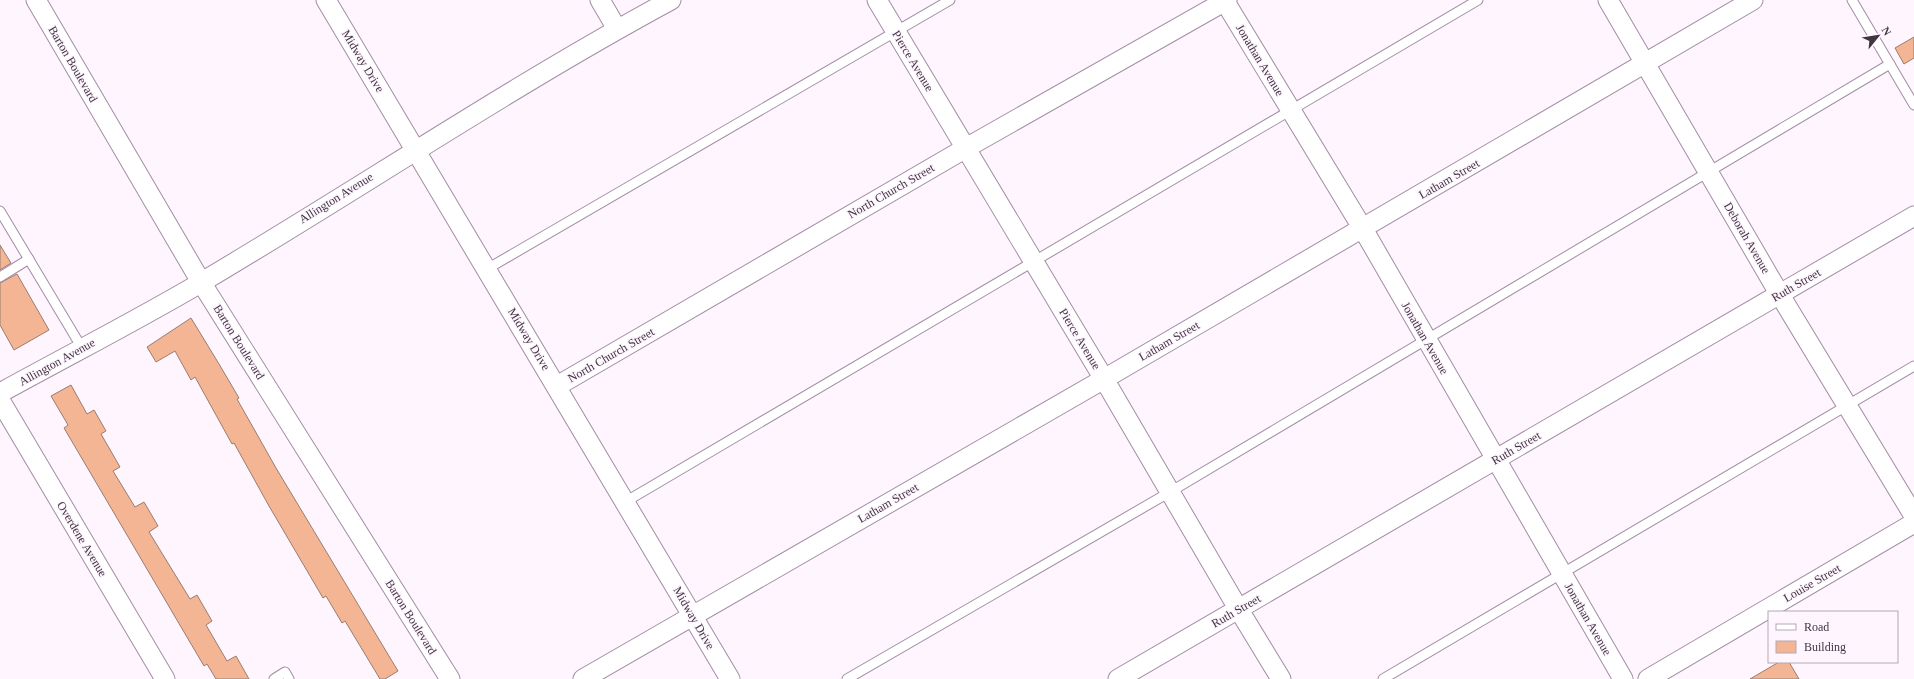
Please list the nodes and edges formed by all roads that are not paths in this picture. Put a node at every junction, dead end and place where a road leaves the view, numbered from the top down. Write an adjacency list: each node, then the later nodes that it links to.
1 (36, 0): 28 (street, Barton Boulevard)
2 (326, 0): 19 (street, Midway Drive)
3 (600, 0): 12 (street)
4 (671, 0): 12 (street, Allington Avenue)
5 (877, 0): 13 (street, Pierce Avenue)
6 (950, 0): 13 (lane)
7 (1225, 0): 17 (street, Jonathan Avenue); 18 (street, North Church Street)
8 (1478, 0): 17 (lane)
9 (1608, 0): 14 (street, Deborah Avenue)
10 (1753, 0): 14 (street, Latham Street)
11 (1852, 0): 15 (lane)
12 (618, 29): 19 (street, Allington Avenue)
13 (896, 32): 18 (street, Pierce Avenue); 26 (lane)
14 (1646, 64): 20 (street, Deborah Avenue); 23 (street, Latham Street)
15 (1890, 64): 16 (lane); 20 (lane)
16 (1914, 105)
17 (1291, 110): 23 (street, Jonathan Avenue); 25 (lane)
18 (966, 148): 25 (street, Pierce Avenue); 34 (street, North Church Street)
19 (416, 149): 26 (street, Midway Drive); 28 (street, Allington Avenue)
20 (1709, 172): 29 (street, Deborah Avenue); 30 (lane)
21 (0, 211): 24 (lane)
22 (1914, 216): 29 (street, Ruth Street)
23 (1363, 229): 30 (street, Jonathan Avenue); 33 (street, Latham Street)
24 (29, 259): 27 (lane); 31 (lane)
25 (1034, 262): 33 (street, Pierce Avenue); 40 (lane)
26 (487, 269): 34 (street, Midway Drive)
27 (0, 277)
28 (201, 282): 31 (street, Allington Avenue); 49 (street, Barton Boulevard)
29 (1780, 295): 37 (street, Deborah Avenue); 38 (street, Ruth Street)
30 (1426, 340): 38 (street, Jonathan Avenue); 39 (lane)
31 (82, 348): 35 (street, Allington Avenue)
32 (1914, 366): 37 (lane)
33 (1104, 379): 39 (street, Pierce Avenue); 45 (street, Latham Street)
34 (557, 386): 40 (street, Midway Drive)
35 (0, 393)
36 (0, 400): 46 (street, Overdene Avenue)
37 (1847, 405): 41 (street, Deborah Avenue); 43 (lane)
38 (1495, 461): 43 (street, Jonathan Avenue); 44 (street, Ruth Street)
39 (1170, 492): 44 (street, Pierce Avenue); 52 (lane)
40 (625, 502): 45 (street, Midway Drive)
41 (1914, 516)
42 (1914, 523): 57 (street, Louise Street)
43 (1561, 574): 55 (lane); 56 (street, Jonathan Avenue)
44 (1239, 610): 53 (street, Ruth Street); 54 (street, Pierce Avenue)
45 (693, 615): 50 (street, Latham Street); 51 (street, Midway Drive)
46 (165, 679)
47 (274, 679): 48 (lane)
48 (289, 679)
49 (450, 679)
50 (582, 679)
51 (730, 679)
52 (847, 679)
53 (1118, 679)
54 (1281, 679)
55 (1384, 679)
56 (1623, 679)
57 (1648, 679)

